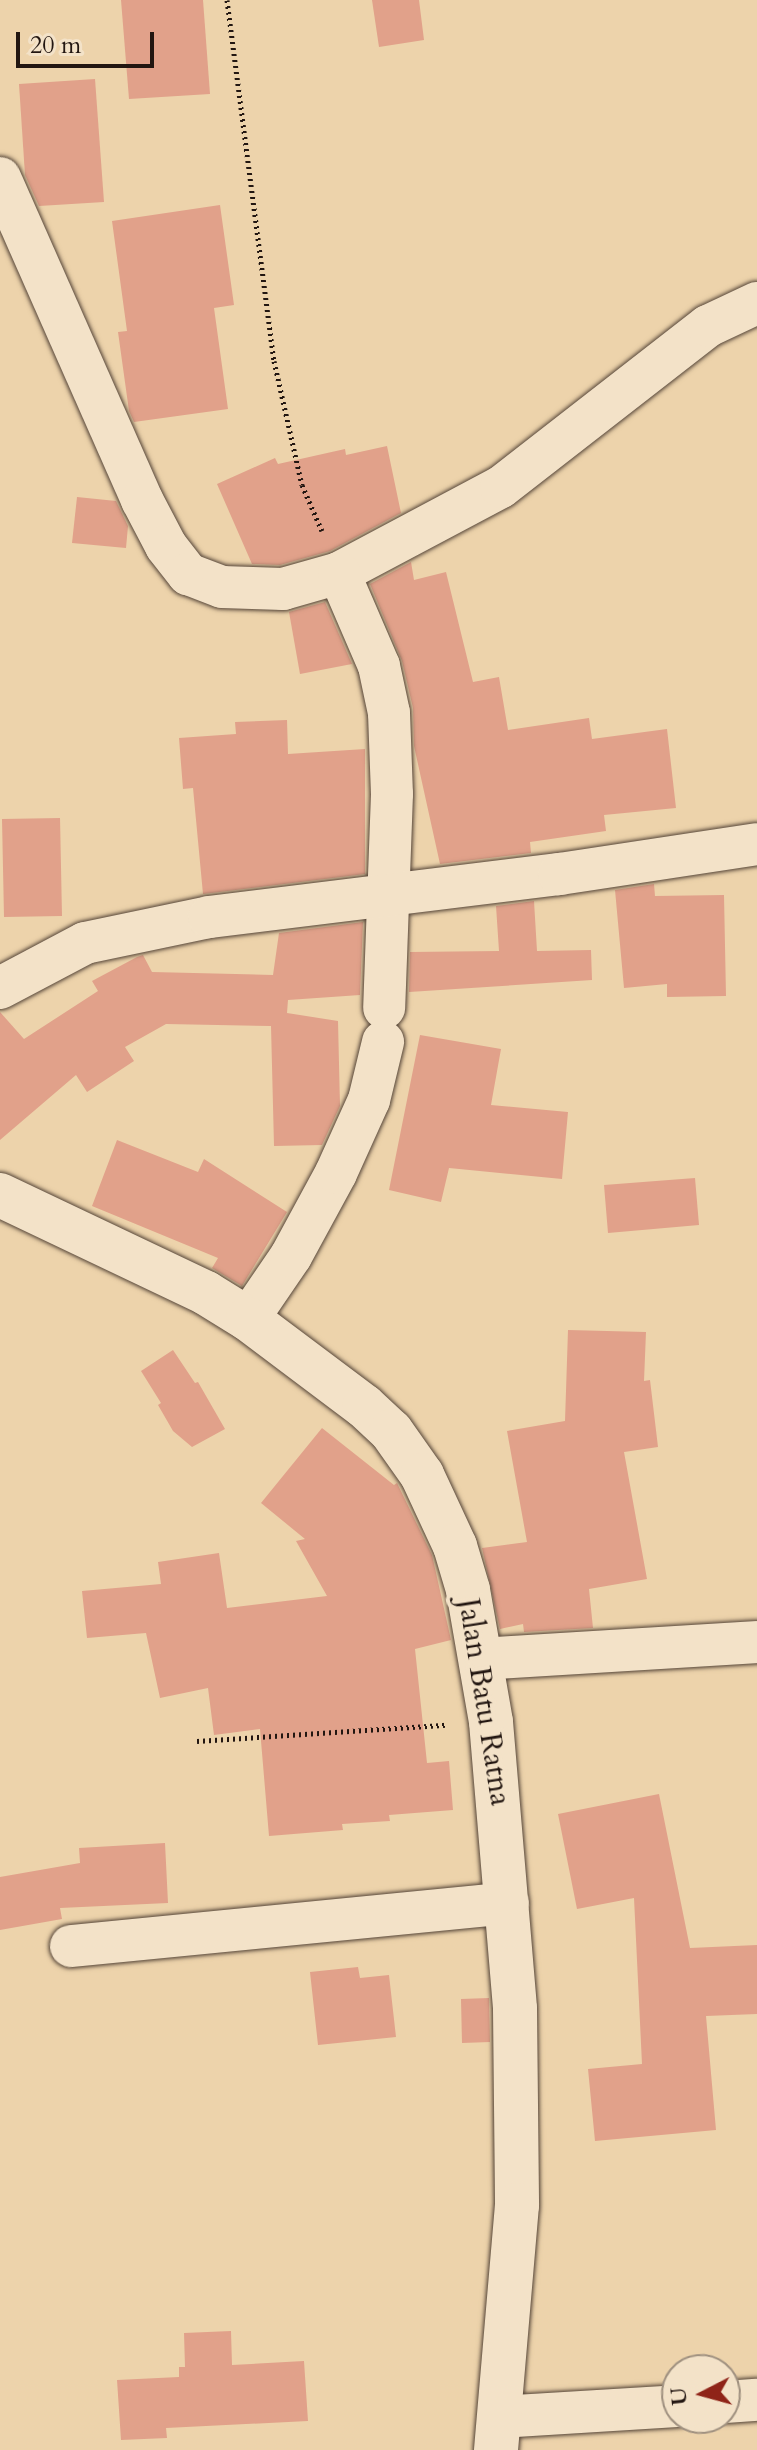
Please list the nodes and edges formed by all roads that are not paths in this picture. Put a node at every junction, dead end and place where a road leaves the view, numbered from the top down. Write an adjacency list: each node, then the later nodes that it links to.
1 (0, 178): 3 (street)
2 (757, 303): 3 (street)
3 (339, 573): 5 (street)
4 (757, 844): 5 (street)
5 (386, 897): 6 (street); 8 (street)
6 (0, 988)
7 (0, 1195): 8 (street, Jalan Batu Ratna)
8 (248, 1319): 10 (street, Jalan Batu Ratna)
9 (757, 1642): 10 (street)
10 (480, 1659): 11 (street, Jalan Batu Ratna)
11 (508, 1903): 12 (street); 14 (street, Jalan Batu Ratna)
12 (71, 1946)
13 (661, 2408): 14 (street)
14 (497, 2434)

